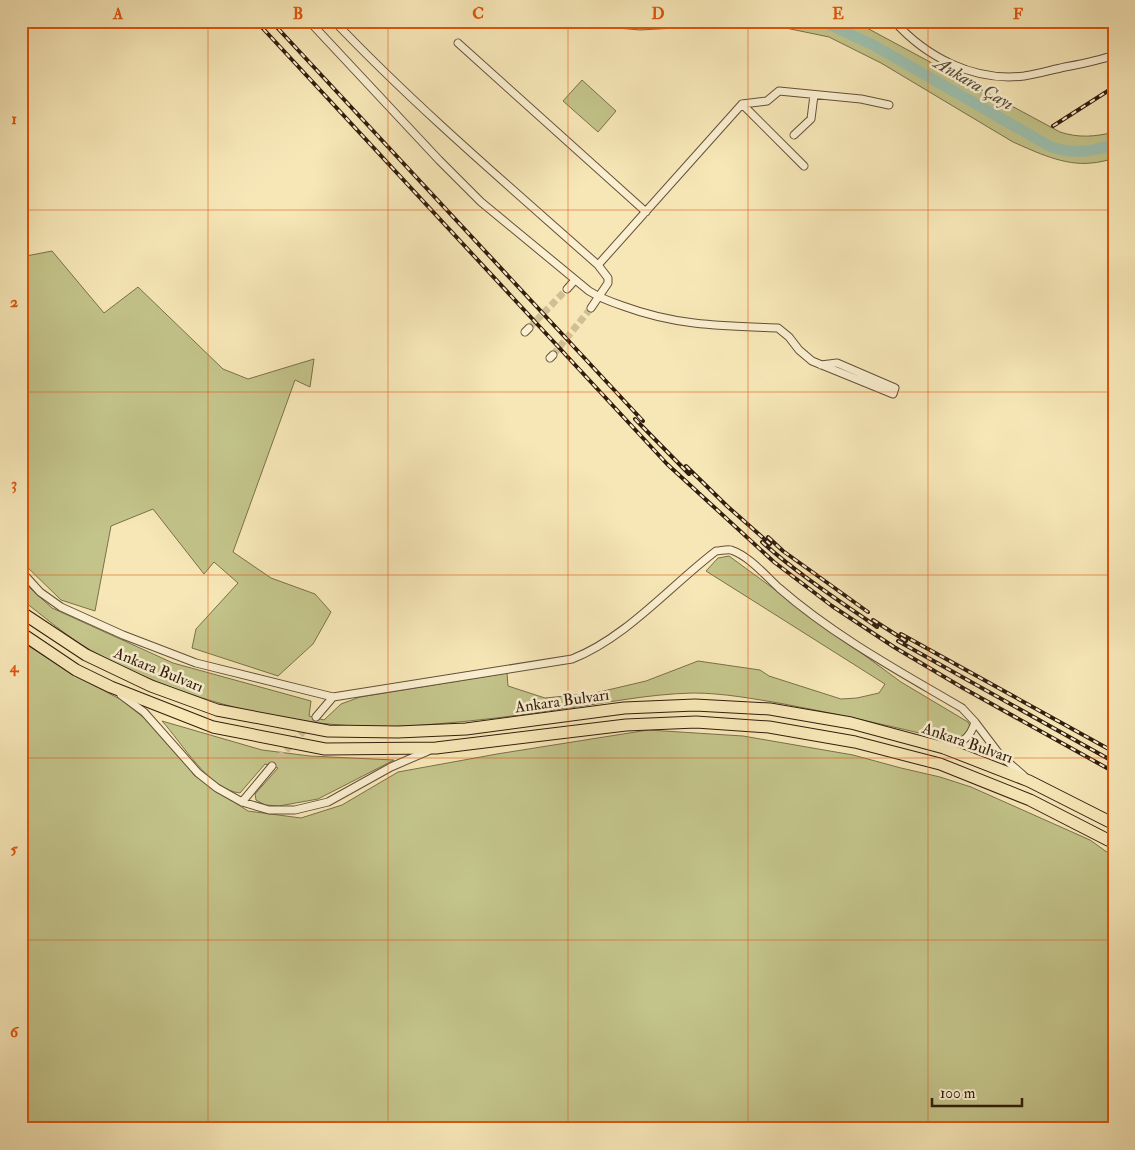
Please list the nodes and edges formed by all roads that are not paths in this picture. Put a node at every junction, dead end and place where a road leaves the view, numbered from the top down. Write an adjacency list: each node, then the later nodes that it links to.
1 (309, 21): 13 (street)
2 (334, 21): 12 (street)
3 (894, 21): 5 (street)
4 (458, 43): 11 (street)
5 (1114, 55)
6 (814, 95): 7 (street); 8 (street); 9 (street)
7 (742, 104): 10 (street); 11 (street)
8 (889, 105)
9 (794, 134)
10 (804, 166)
11 (646, 212): 12 (street)
12 (598, 265): 15 (street)
13 (576, 280): 14 (street); 15 (street)
14 (568, 289)
15 (599, 298): 16 (street); 17 (street)
16 (591, 308)
17 (821, 365): 17 (street)
18 (21, 571): 22 (street)
19 (21, 612): 26 (main road, Ankara Bulvarı)
20 (21, 633): 21 (main road, Ankara Bulvarı)
21 (111, 687): 25 (main road, Ankara Bulvarı); 29 (street)
22 (332, 697): 23 (street); 24 (street)
23 (316, 718)
24 (975, 722): 26 (street); 28 (street)
25 (436, 748): 29 (street); 31 (main road, Ankara Bulvarı)
26 (944, 748): 28 (main road, Ankara Bulvarı)
27 (272, 766): 29 (street)
28 (1029, 781): 30 (main road, Ankara Bulvarı)
29 (242, 802)
30 (1114, 824)
31 (1114, 843)

